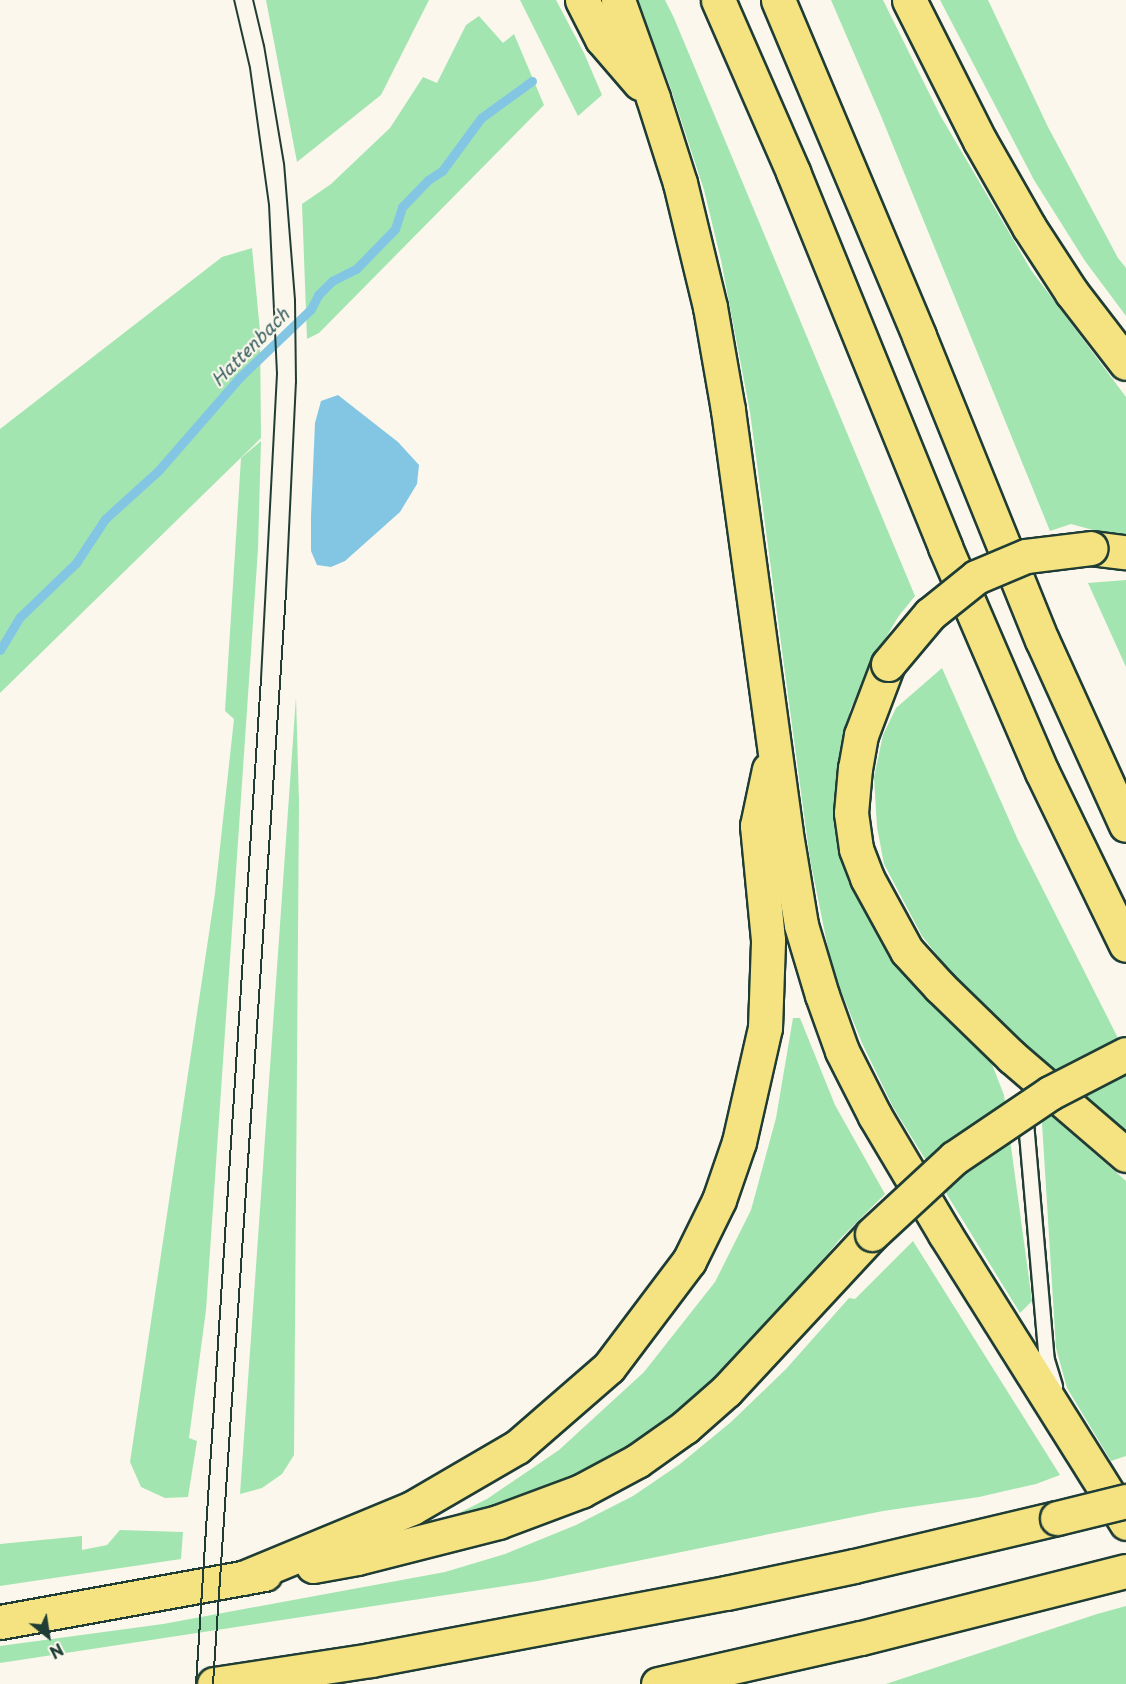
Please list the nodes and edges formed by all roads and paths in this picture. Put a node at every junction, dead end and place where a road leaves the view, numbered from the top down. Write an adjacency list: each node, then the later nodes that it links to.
1 (582, 0): 6 (highway)
2 (618, 0): 6 (highway)
3 (718, 0): 11 (highway)
4 (777, 0): 10 (highway)
5 (909, 0): 7 (highway)
6 (653, 98): 9 (highway)
7 (1126, 363)
8 (1126, 552): 13 (highway, bridge)
9 (774, 741): 15 (highway); 19 (highway)
10 (1126, 825)
11 (1126, 945)
12 (1126, 1054): 19 (highway, bridge)
13 (1020, 1080): 14 (highway); 15 (lane)
14 (1126, 1155)
15 (1064, 1421): 17 (highway)
16 (1126, 1501): 21 (highway, bridge)
17 (1126, 1523)
18 (1126, 1571): 22 (highway)
19 (243, 1578): 20 (highway)
20 (0, 1622)
21 (214, 1684)
22 (658, 1684)

